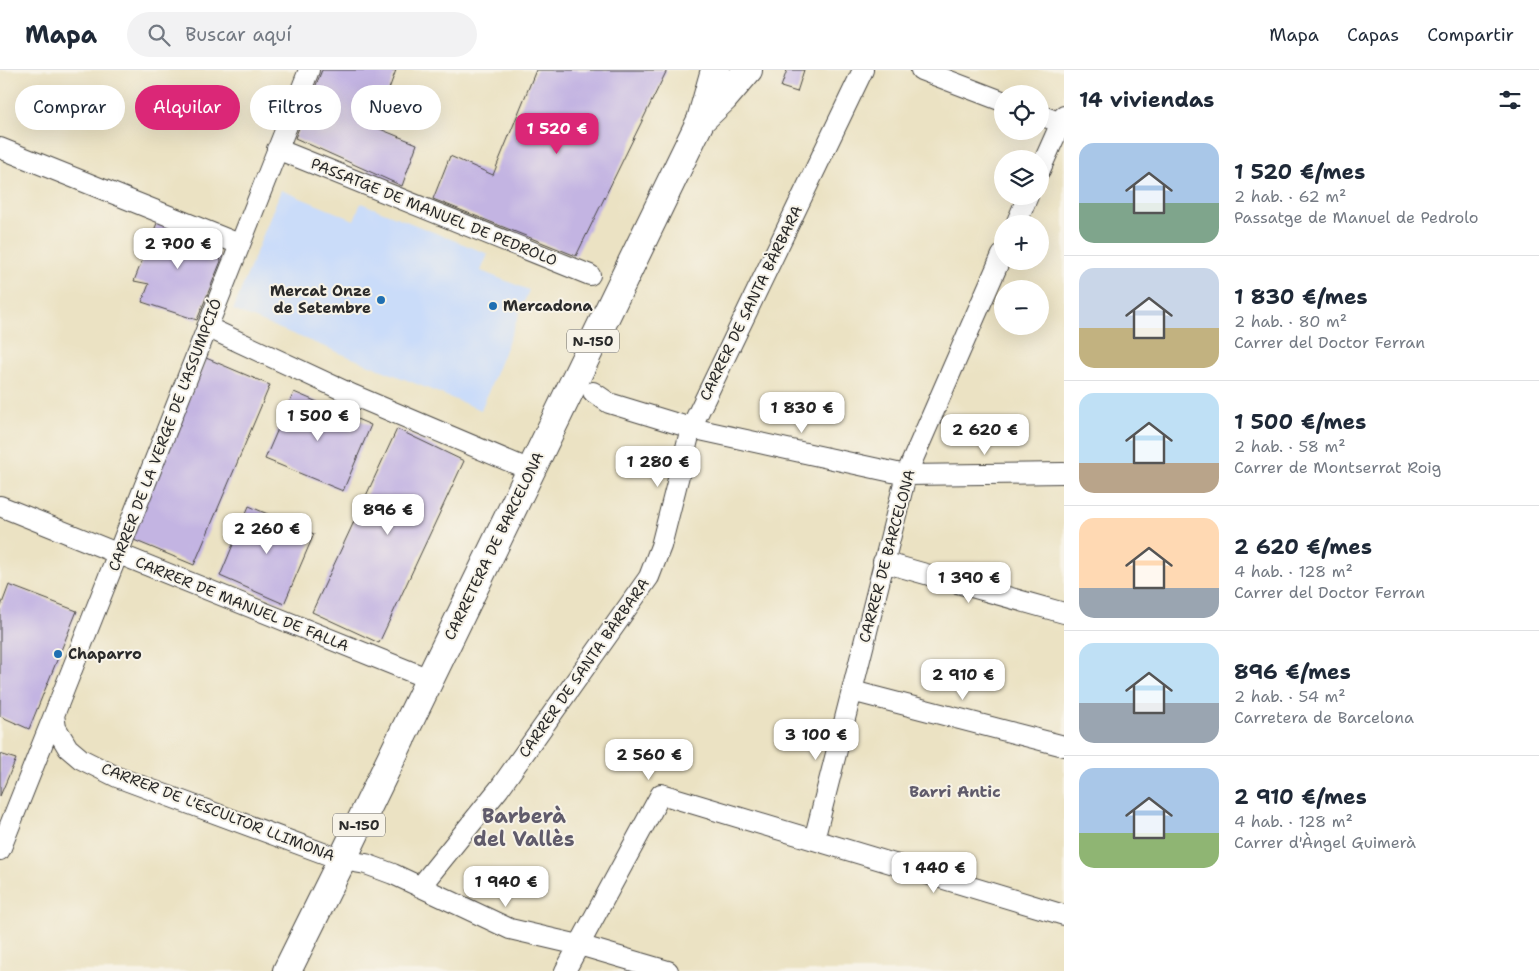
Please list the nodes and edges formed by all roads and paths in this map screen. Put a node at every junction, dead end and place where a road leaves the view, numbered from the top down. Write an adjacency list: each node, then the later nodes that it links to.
1 (309, 70): 11 (street, CARRER DE LA VERGE DE L'ASSUMPCIÓ)
2 (715, 70): 8 (main road, N-150)
3 (748, 70): 8 (main road, N-150)
4 (863, 70): 18 (street, CARRER DE SANTA BÀRBARA)
5 (921, 70): 6 (street)
6 (994, 98)
7 (1049, 117): 9 (street)
8 (701, 120): 19 (main road, CARRETERA DE BARCELONA / N-150)
9 (1063, 121): 12 (street)
10 (0, 148): 13 (street)
11 (277, 149): 13 (street, CARRER DE LA VERGE DE L'ASSUMPCIÓ); 15 (street, PASSATGE DE MANUEL DE PEDROLO)
12 (1049, 151)
13 (239, 244): 16 (street, CARRER DE LA VERGE DE L'ASSUMPCIÓ)
14 (995, 270): 21 (street, CARRER DE BARCELONA)
15 (590, 274)
16 (207, 327): 19 (street); 23 (street, CARRER DE LA VERGE DE L'ASSUMPCIÓ)
17 (601, 397): 18 (street)
18 (691, 428): 21 (street); 33 (street, CARRER DE SANTA BÀRBARA)
19 (530, 470): 26 (main road, CARRETERA DE BARCELONA / N-150)
20 (1064, 473): 21 (street)
21 (906, 475): 24 (street, CARRER DE BARCELONA)
22 (0, 506): 23 (street, CARRER DE MANUEL DE FALLA)
23 (119, 554): 26 (street, CARRER DE MANUEL DE FALLA); 28 (street, CARRER DE LA VERGE DE L'ASSUMPCIÓ)
24 (883, 562): 25 (street); 27 (street, CARRER DE BARCELONA)
25 (1064, 613)
26 (429, 679): 32 (main road, CARRETERA DE BARCELONA / N-150)
27 (852, 690): 29 (street); 30 (street, CARRER DE BARCELONA)
28 (54, 715): 31 (street, CARRER DE LA VERGE DE L'ASSUMPCIÓ); 32 (street, CARRER DE L'ESCULTOR LLIMONA)
29 (1064, 746)
30 (814, 840): 34 (street); 35 (street)
31 (0, 850)
32 (342, 860): 33 (street, CARRER DE L'ESCULTOR LLIMONA); 36 (main road, CARRETERA DE BARCELONA / N-150)
33 (420, 887): 35 (street, CARRER DE L'ESCULTOR LLIMONA)
34 (1064, 915)
35 (579, 945): 37 (street); 38 (street, CARRER DE L'ESCULTOR LLIMONA)
36 (287, 971)
37 (565, 971)
38 (668, 971)

